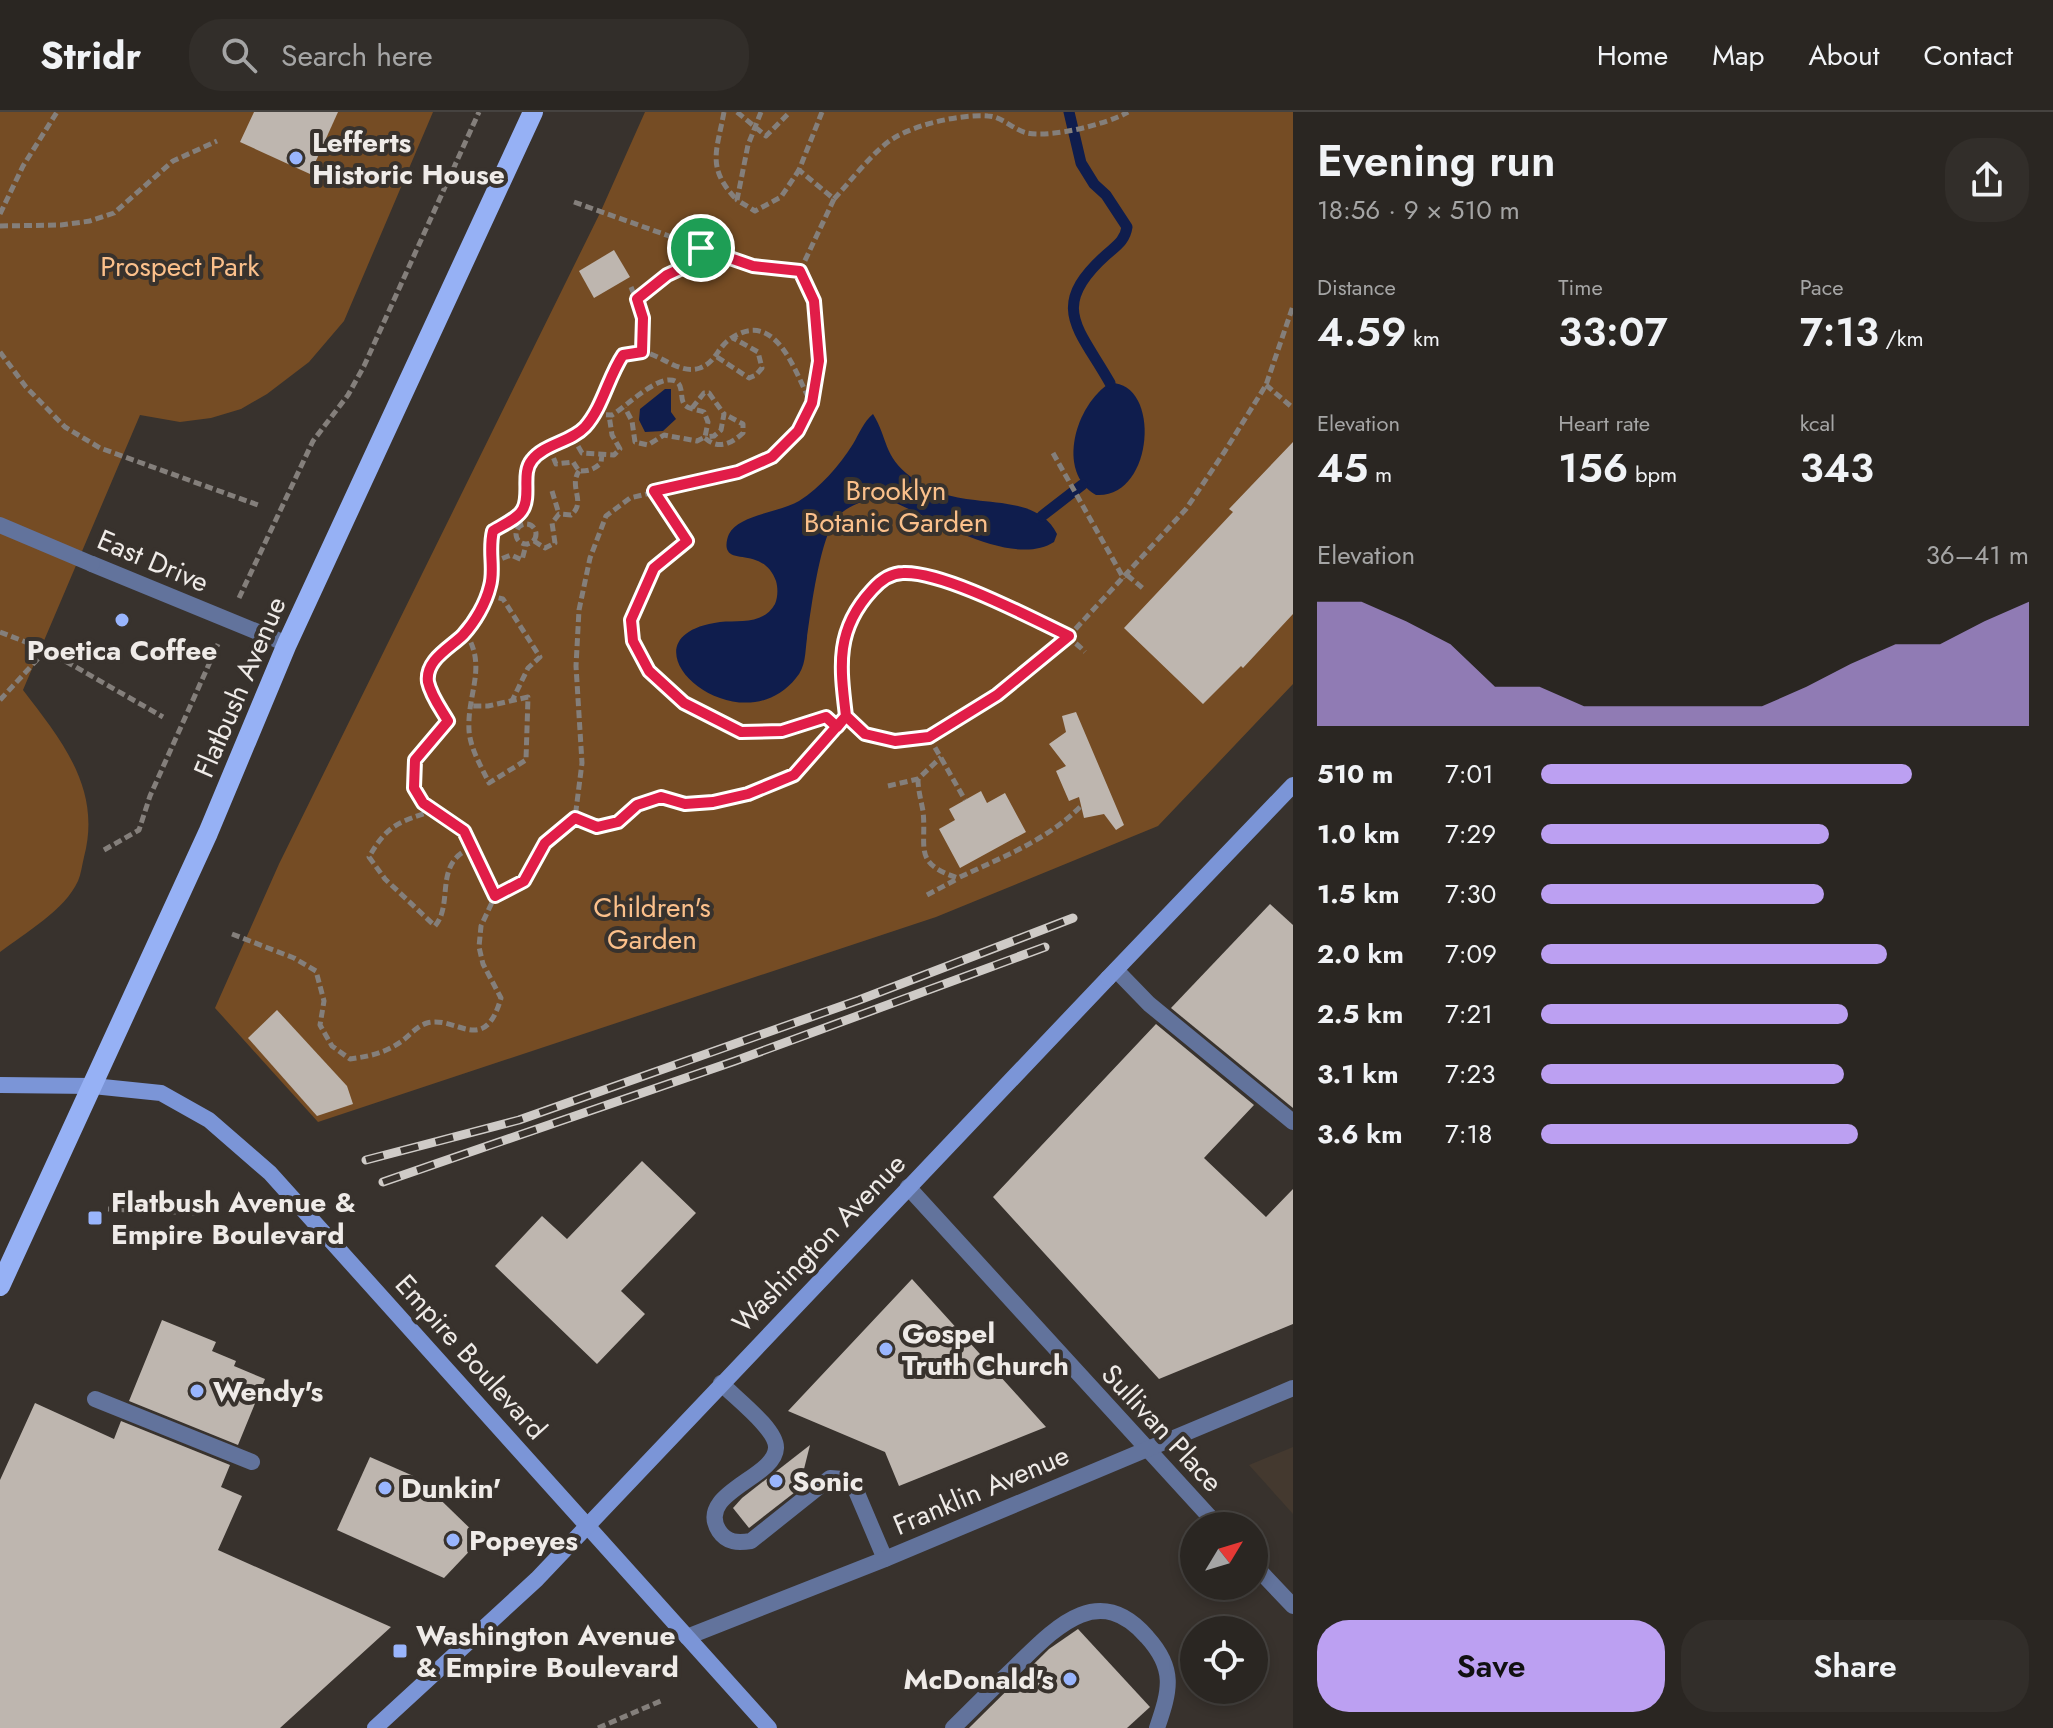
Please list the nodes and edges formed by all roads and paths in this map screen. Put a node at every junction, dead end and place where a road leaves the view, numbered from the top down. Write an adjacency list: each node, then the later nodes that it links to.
1 (57, 112): 17 (path)
2 (479, 112): 55 (path, Flatbush Avenue)
3 (533, 112): 59 (main road, Flatbush Avenue)
4 (724, 112): 15 (path)
5 (737, 112): 11 (path)
6 (761, 112): 11 (path)
7 (790, 112): 11 (path)
8 (822, 112): 13 (path)
9 (1128, 112): 10 (path)
10 (992, 114): 14 (path)
11 (754, 126): 15 (path)
12 (217, 141): 18 (path)
13 (799, 170): 14 (path); 15 (path)
14 (834, 199): 20 (path)
15 (737, 200)
16 (574, 202): 19 (path)
17 (0, 214)
18 (0, 226)
19 (701, 248): 20 (path); 22 (path)
20 (800, 271): 29 (path)
21 (631, 287): 22 (path)
22 (637, 299): 26 (path)
23 (1293, 306): 28 (path)
24 (732, 338): 27 (path); 27 (path); 29 (path)
25 (0, 352): 44 (path)
26 (642, 352): 27 (path); 33 (path)
27 (717, 357)
28 (1266, 385): 32 (path); 52 (path)
29 (812, 403): 43 (path)
30 (625, 408): 31 (path); 35 (path); 37 (path)
31 (692, 408): 34 (path); 37 (path)
32 (1293, 408)
33 (594, 414): 35 (path); 36 (path)
34 (724, 414): 37 (path); 37 (path)
35 (609, 415): 40 (path)
36 (572, 436): 38 (path); 40 (path)
37 (705, 437)
38 (549, 447): 41 (path); 46 (path)
39 (1053, 453): 52 (path)
40 (602, 454): 41 (path)
41 (579, 471): 45 (path)
42 (552, 491): 45 (path)
43 (654, 491): 67 (path); 76 (path)
44 (258, 505)
45 (559, 514): 49 (path)
46 (515, 518): 48 (path); 51 (path)
47 (0, 525): 55 (street, East Drive)
48 (520, 526): 49 (path); 50 (path)
49 (534, 541): 50 (path)
50 (526, 545): 51 (path)
51 (491, 563): 54 (path)
52 (1125, 577): 53 (path); 58 (path)
53 (1145, 590)
54 (487, 595): 57 (path); 63 (path)
55 (229, 621): 59 (street, East Drive); 78 (path, Flatbush Avenue)
56 (0, 632): 60 (path)
57 (465, 632): 64 (path); 75 (path)
58 (1069, 636): 61 (path); 65 (path); 68 (path)
59 (287, 644): 85 (main road, Flatbush Avenue)
60 (46, 650): 62 (path); 66 (path)
61 (1085, 652)
62 (0, 700)
63 (512, 701): 64 (path); 64 (path)
64 (472, 706)
65 (846, 716): 67 (path); 68 (path)
66 (163, 717)
67 (837, 727): 76 (path)
68 (929, 737): 69 (path)
69 (941, 757): 70 (path); 73 (path)
70 (918, 779): 72 (path); 79 (path)
71 (1293, 785): 83 (main road, Washington Avenue, bridge)
72 (888, 786)
73 (965, 800)
74 (1081, 806): 79 (path)
75 (435, 810): 77 (path); 77 (path)
76 (575, 818): 81 (path)
77 (472, 846): 81 (path)
78 (104, 850)
79 (958, 878): 80 (path)
80 (927, 895)
81 (495, 896): 82 (path)
82 (232, 934)
83 (1112, 974): 86 (street); 87 (main road, Washington Avenue)
84 (0, 1085): 85 (main road, Empire Boulevard)
85 (93, 1086): 90 (main road, Flatbush Avenue); 97 (main road, Empire Boulevard)
86 (1293, 1122)
87 (908, 1187): 91 (main road, Washington Avenue); 94 (street, Sullivan Place)
88 (108, 1209): 89 (path)
89 (197, 1213)
90 (0, 1286)
91 (721, 1383): 97 (main road, Washington Avenue); 98 (street)
92 (1293, 1388): 94 (street, Franklin Avenue)
93 (95, 1399): 95 (street)
94 (1146, 1449): 96 (street, Sullivan Place); 98 (street, Franklin Avenue)
95 (252, 1462)
96 (1205, 1512)
97 (588, 1526): 101 (main road, Empire Boulevard); 103 (main road, Washington Avenue)
98 (885, 1559): 101 (street, Franklin Avenue)
99 (1268, 1580): 100 (street)
100 (1293, 1606)
101 (687, 1637): 105 (main road, Empire Boulevard)
102 (663, 1700): 104 (path)
103 (375, 1728)
104 (598, 1728)
105 (769, 1728)
106 (953, 1728): 107 (street)
107 (1157, 1728)

